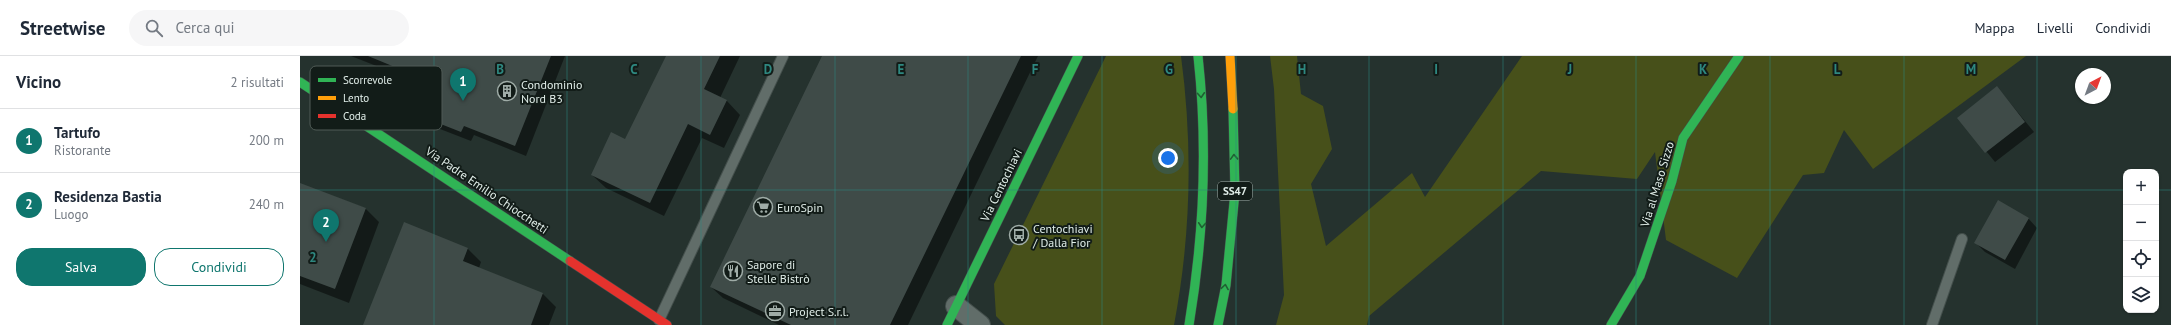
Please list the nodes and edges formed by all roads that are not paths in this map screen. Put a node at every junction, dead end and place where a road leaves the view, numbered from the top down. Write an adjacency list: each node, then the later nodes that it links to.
1 (783, 56): 11 (lane, Via Padre Emilio Chiocchetti)
2 (1078, 56): 10 (main road, Via Centochiavi)
3 (1198, 56): 14 (main road, SS47, one-way to 14)
4 (1230, 56): 15 (main road, SS47, one-way to 4)
5 (1739, 56): 16 (main road, Via al Maso Sizzo)
6 (300, 82): 7 (main road, Via Padre Emilio Chiocchetti)
7 (310, 89)
8 (373, 130): 11 (main road, Via Padre Emilio Chiocchetti)
9 (1962, 239): 17 (lane)
10 (956, 306): 12 (main road, Via Centochiavi); 13 (street)
11 (663, 322)
12 (947, 325)
13 (980, 325)
14 (1189, 325)
15 (1218, 325)
16 (1611, 325)
17 (1932, 325)

